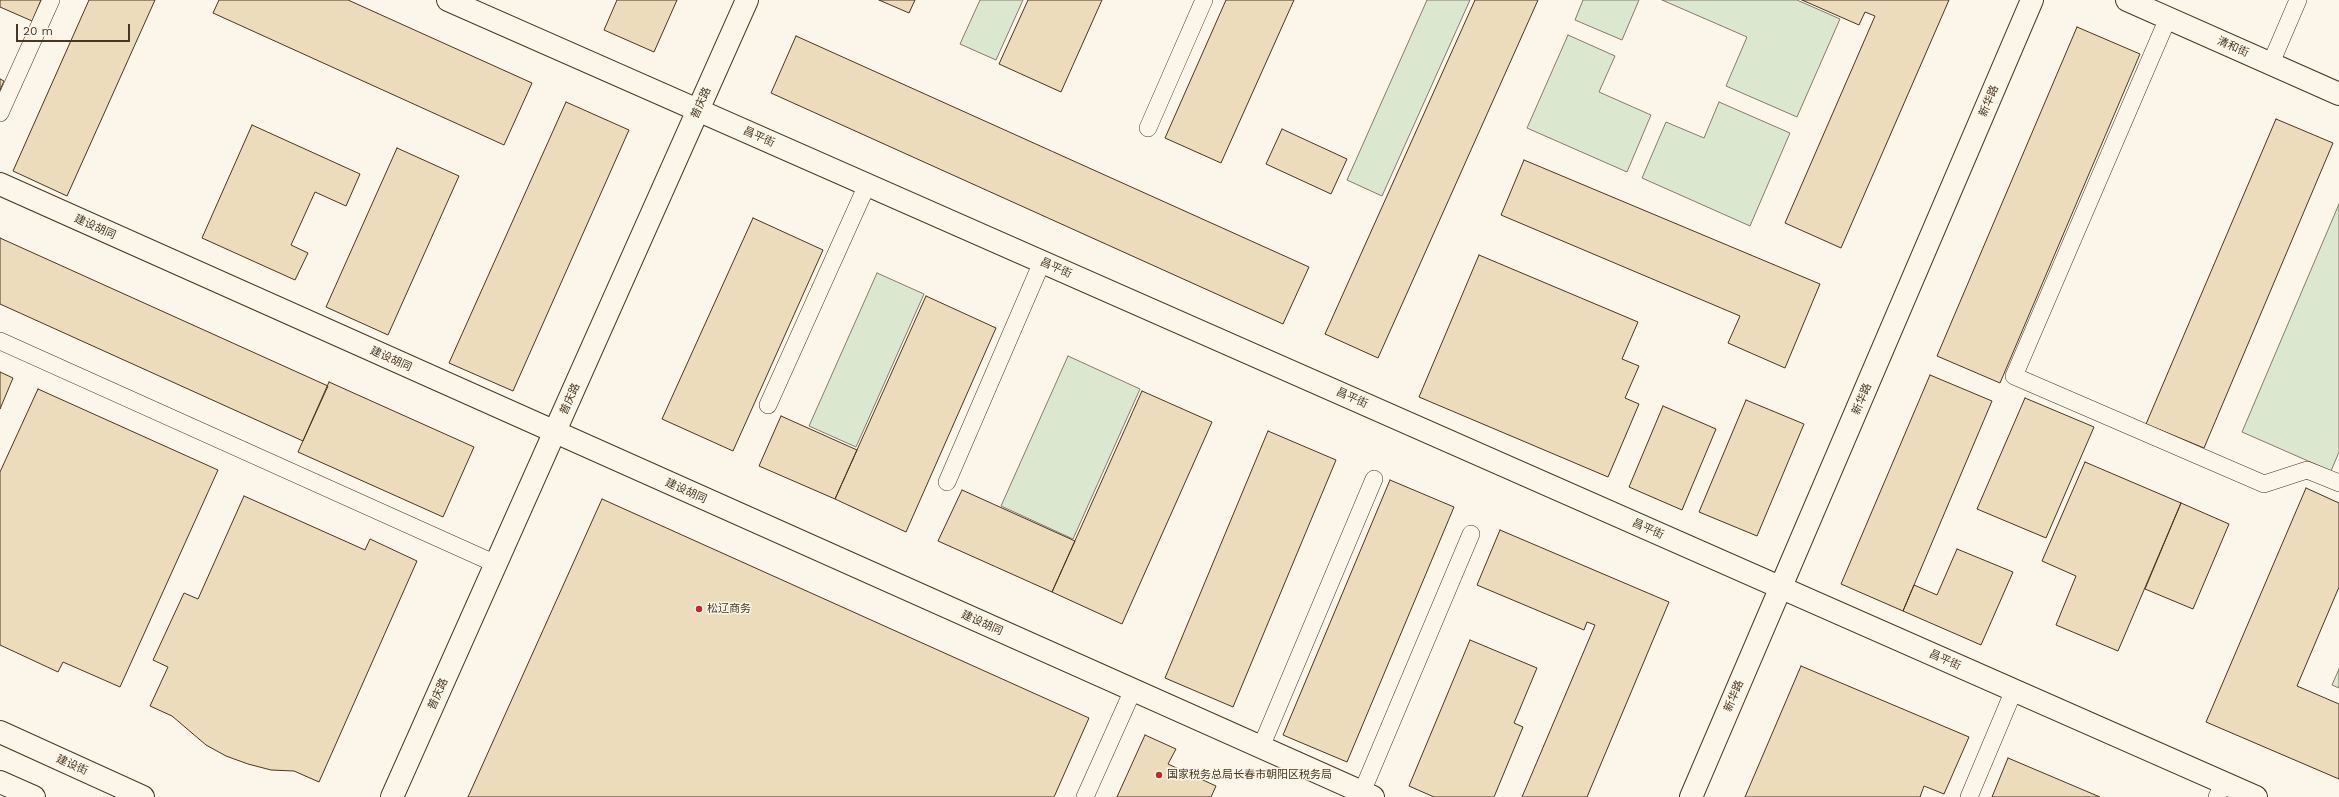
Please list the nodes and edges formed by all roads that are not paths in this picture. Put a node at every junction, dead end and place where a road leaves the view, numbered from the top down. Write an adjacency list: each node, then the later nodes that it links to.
1 (51, 0): 12 (lane)
2 (448, 0): 11 (street, 昌平街)
3 (747, 0): 11 (street, 普庆路)
4 (1204, 0): 13 (lane)
5 (2032, 0): 25 (street, 新华路)
6 (2127, 0): 8 (street, 清和街)
7 (2298, 0): 9 (lane)
8 (2168, 18): 9 (street, 清和街); 22 (lane)
9 (2271, 64): 10 (street, 清和街)
10 (2339, 94)
11 (698, 110): 15 (street, 昌平街); 19 (street, 普庆路)
12 (0, 113)
13 (1148, 128)
14 (0, 184): 19 (street, 建设胡同)
15 (867, 185): 16 (street, 昌平街); 18 (lane)
16 (1042, 262): 21 (lane); 25 (street, 昌平街)
17 (0, 340): 24 (lane)
18 (768, 405)
19 (555, 432): 24 (street, 普庆路); 26 (street, 建设胡同)
20 (1374, 479): 29 (lane)
21 (947, 482)
22 (2339, 483)
23 (1471, 534): 32 (lane)
24 (496, 564): 35 (street, 普庆路)
25 (1781, 588): 27 (street, 昌平街); 37 (street, 新华路)
26 (1133, 690): 29 (street, 建设胡同); 36 (lane)
27 (2014, 690): 31 (street, 昌平街); 38 (lane)
28 (0, 732): 34 (street, 建设街)
29 (1261, 747): 32 (street, 建设胡同)
30 (0, 782): 33 (street)
31 (2220, 790): 39 (street, 昌平街)
32 (1368, 795)
33 (34, 797)
34 (144, 797)
35 (392, 797)
36 (1085, 797)
37 (1691, 797)
38 (1968, 797)
39 (2256, 797)

